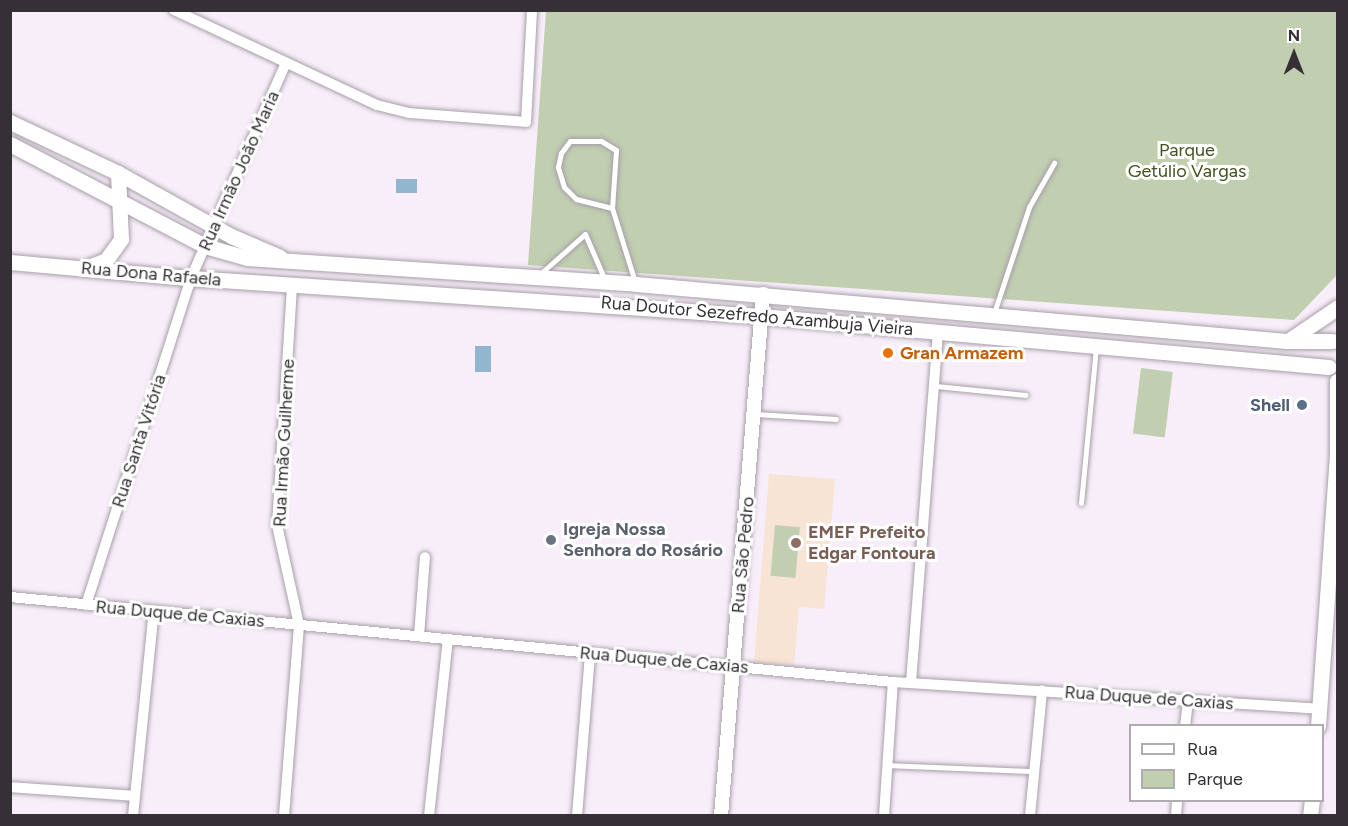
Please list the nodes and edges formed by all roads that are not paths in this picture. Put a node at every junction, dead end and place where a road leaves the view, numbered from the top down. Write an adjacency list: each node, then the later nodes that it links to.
1 (174, 10): 3 (street)
2 (532, 10): 3 (street)
3 (286, 63): 10 (street, Rua Irmão João Maria)
4 (10, 122): 7 (main road, Rua Doutor Sezefredo Azambuja Vieira)
5 (10, 144): 8 (main road, Rua Doutor Sezefredo Azambuja Vieira)
6 (1054, 163): 22 (lane)
7 (118, 172): 8 (main road); 10 (main road, Rua Doutor Sezefredo Azambuja Vieira)
8 (121, 201): 11 (main road, Rua Doutor Sezefredo Azambuja Vieira); 14 (main road)
9 (612, 208): 9 (lane); 19 (lane)
10 (214, 227): 11 (street, Rua Irmão João Maria); 13 (main road, Rua Doutor Sezefredo Azambuja Vieira)
11 (206, 246): 13 (main road, Rua Doutor Sezefredo Azambuja Vieira); 15 (street, Rua Irmão João Maria)
12 (10, 262): 14 (main road, Rua Dona Rafaela)
13 (297, 264): 16 (main road, Rua Doutor Sezefredo Azambuja Vieira)
14 (82, 268): 15 (main road, Rua Dona Rafaela)
15 (191, 278): 18 (main road, Rua Dona Rafaela); 37 (street, Rua Santa Vitória)
16 (536, 278): 17 (main road, Rua Doutor Sezefredo Azambuja Vieira); 17 (lane)
17 (606, 283): 19 (main road, Rua Doutor Sezefredo Azambuja Vieira)
18 (292, 284): 23 (main road, Rua Doutor Sezefredo Azambuja Vieira); 39 (street, Rua Irmão Guilherme)
19 (636, 284): 20 (main road, Rua Doutor Sezefredo Azambuja Vieira)
20 (763, 294): 22 (main road, Rua Doutor Sezefredo Azambuja Vieira); 23 (street, Rua São Pedro)
21 (1338, 307): 26 (main road)
22 (994, 313): 26 (main road, Rua Doutor Sezefredo Azambuja Vieira)
23 (761, 315): 24 (main road, Rua Doutor Sezefredo Azambuja Vieira); 32 (street, Rua São Pedro)
24 (938, 331): 27 (main road, Rua Doutor Sezefredo Azambuja Vieira); 30 (street)
25 (1335, 337): 26 (main road, Rua Doutor Sezefredo Azambuja Vieira); 28 (main road)
26 (1287, 341)
27 (1097, 344): 28 (main road, Rua Doutor Sezefredo Azambuja Vieira); 34 (lane)
28 (1329, 367): 29 (main road)
29 (1337, 381): 48 (main road)
30 (936, 386): 31 (lane); 45 (street)
31 (1026, 395)
32 (756, 414): 33 (lane); 43 (street, Rua São Pedro)
33 (836, 419)
34 (1081, 503)
35 (425, 557): 40 (street)
36 (10, 597): 37 (street, Rua Duque de Caxias)
37 (86, 604): 38 (street, Rua Duque de Caxias)
38 (154, 611): 39 (street, Rua Duque de Caxias); 54 (street)
39 (299, 625): 40 (street, Rua Duque de Caxias); 56 (street, Rua Irmão Guilherme)
40 (419, 636): 41 (street, Rua Duque de Caxias)
41 (448, 639): 42 (street, Rua Duque de Caxias); 57 (street)
42 (590, 653): 43 (street, Rua Duque de Caxias); 58 (street)
43 (733, 666): 44 (street, Rua Duque de Caxias); 59 (street, Rua São Pedro)
44 (893, 681): 45 (street, Rua Duque de Caxias); 51 (street)
45 (911, 683): 46 (street, Rua Duque de Caxias)
46 (1042, 691): 47 (street, Rua Duque de Caxias); 52 (street)
47 (1188, 700): 48 (street, Rua Duque de Caxias); 49 (street)
48 (1319, 709): 50 (main road)
49 (1185, 724)
50 (1318, 724)
51 (887, 765): 52 (lane); 60 (street)
52 (1033, 771): 61 (street)
53 (10, 787): 54 (street)
54 (135, 796): 55 (street)
55 (133, 816)
56 (284, 816)
57 (429, 816)
58 (576, 816)
59 (721, 816)
60 (884, 816)
61 (1030, 816)

